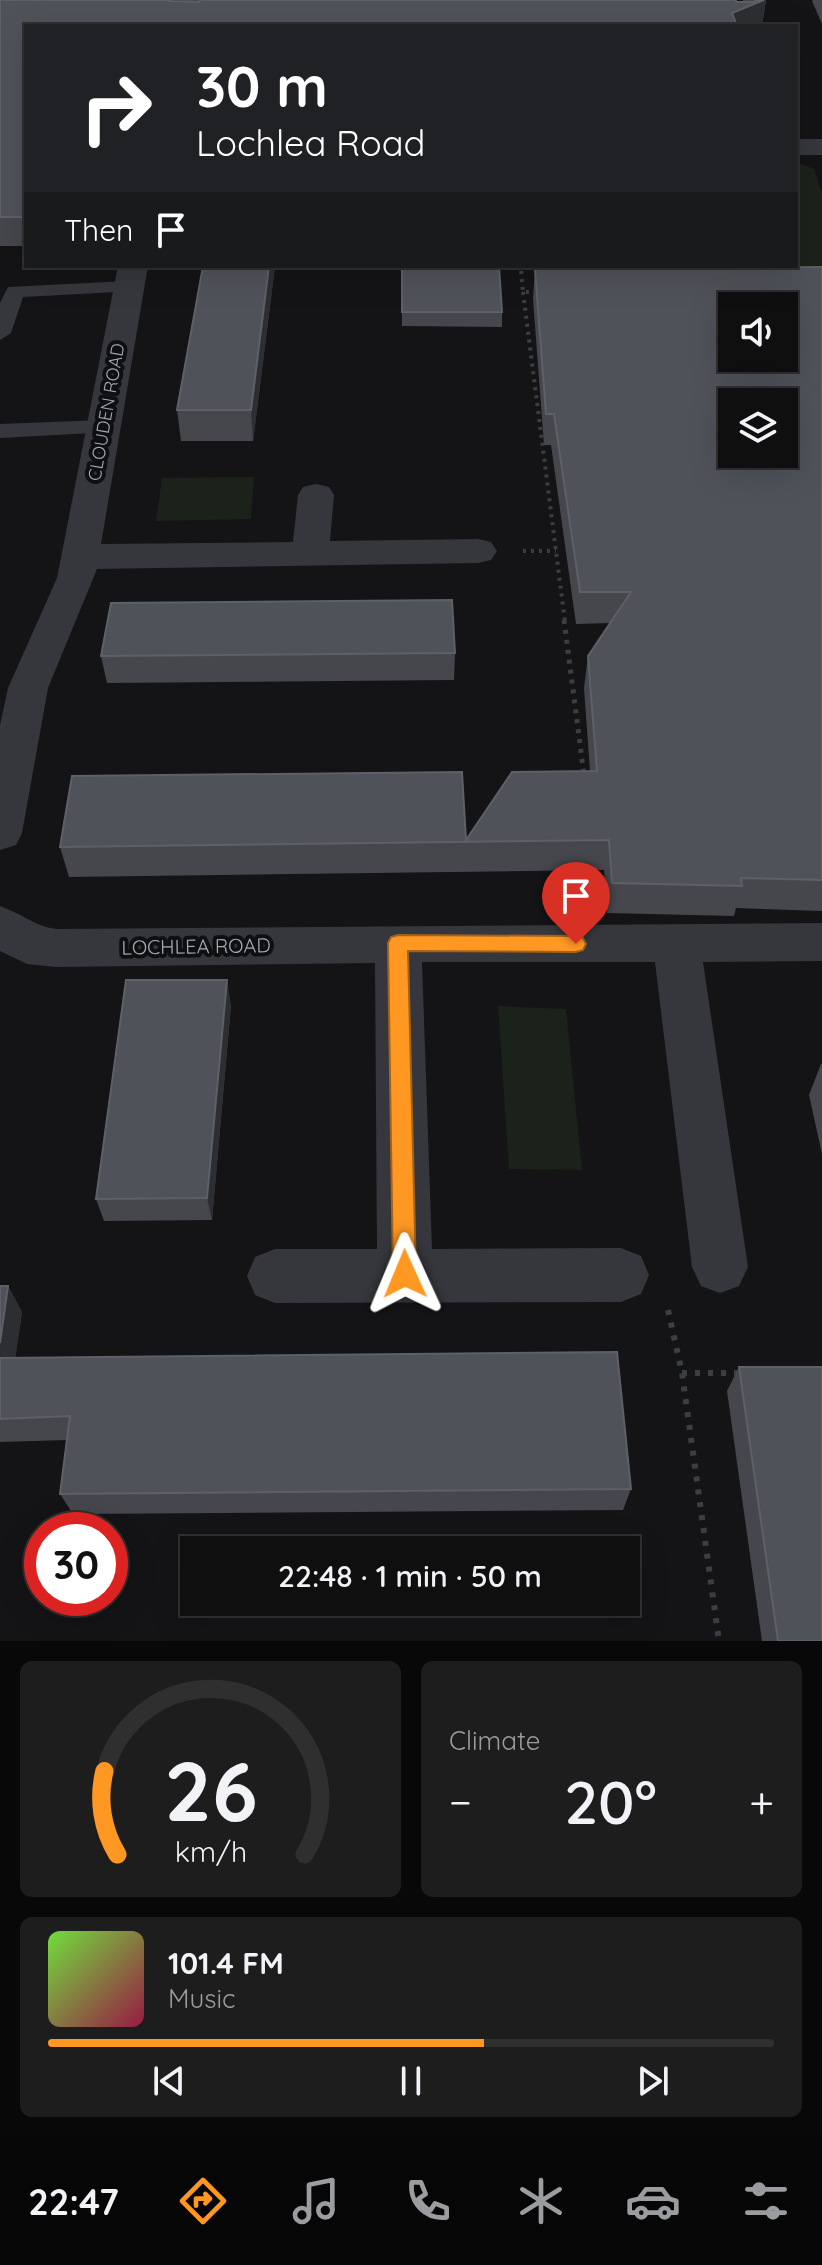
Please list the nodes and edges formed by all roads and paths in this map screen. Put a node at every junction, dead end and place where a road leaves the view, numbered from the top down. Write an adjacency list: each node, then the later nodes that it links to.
1 (798, 147): 2 (street)
2 (822, 147)
3 (521, 268): 7 (path)
4 (627, 268): 5 (path)
5 (646, 273)
6 (130, 277): 9 (lane); 10 (street, CLOUDEN ROAD)
7 (523, 292): 8 (path); 12 (path)
8 (538, 292)
9 (0, 333)
10 (103, 427): 11 (lane); 17 (street, CLOUDEN ROAD)
11 (0, 431)
12 (543, 453): 13 (path); 18 (path)
13 (559, 453)
14 (316, 495): 16 (street)
15 (478, 551): 16 (street)
16 (310, 553): 17 (street)
17 (77, 568): 22 (street)
18 (559, 581): 19 (path); 20 (path)
19 (575, 581)
20 (578, 728): 21 (path); 23 (path)
21 (593, 728)
22 (7, 762): 24 (street)
23 (586, 790)
24 (0, 833)
25 (594, 852): 29 (path)
26 (3, 934): 28 (street, LOCHLEA ROAD)
27 (822, 942): 30 (street, LOCHLEA ROAD)
28 (398, 943): 29 (street, LOCHLEA ROAD); 32 (street)
29 (605, 944): 30 (street, LOCHLEA ROAD)
30 (677, 945): 31 (street)
31 (720, 1267)
32 (405, 1274): 33 (street); 34 (street)
33 (275, 1276)
34 (643, 1286): 35 (path)
35 (682, 1373): 36 (path); 37 (path)
36 (744, 1373)
37 (719, 1641)

